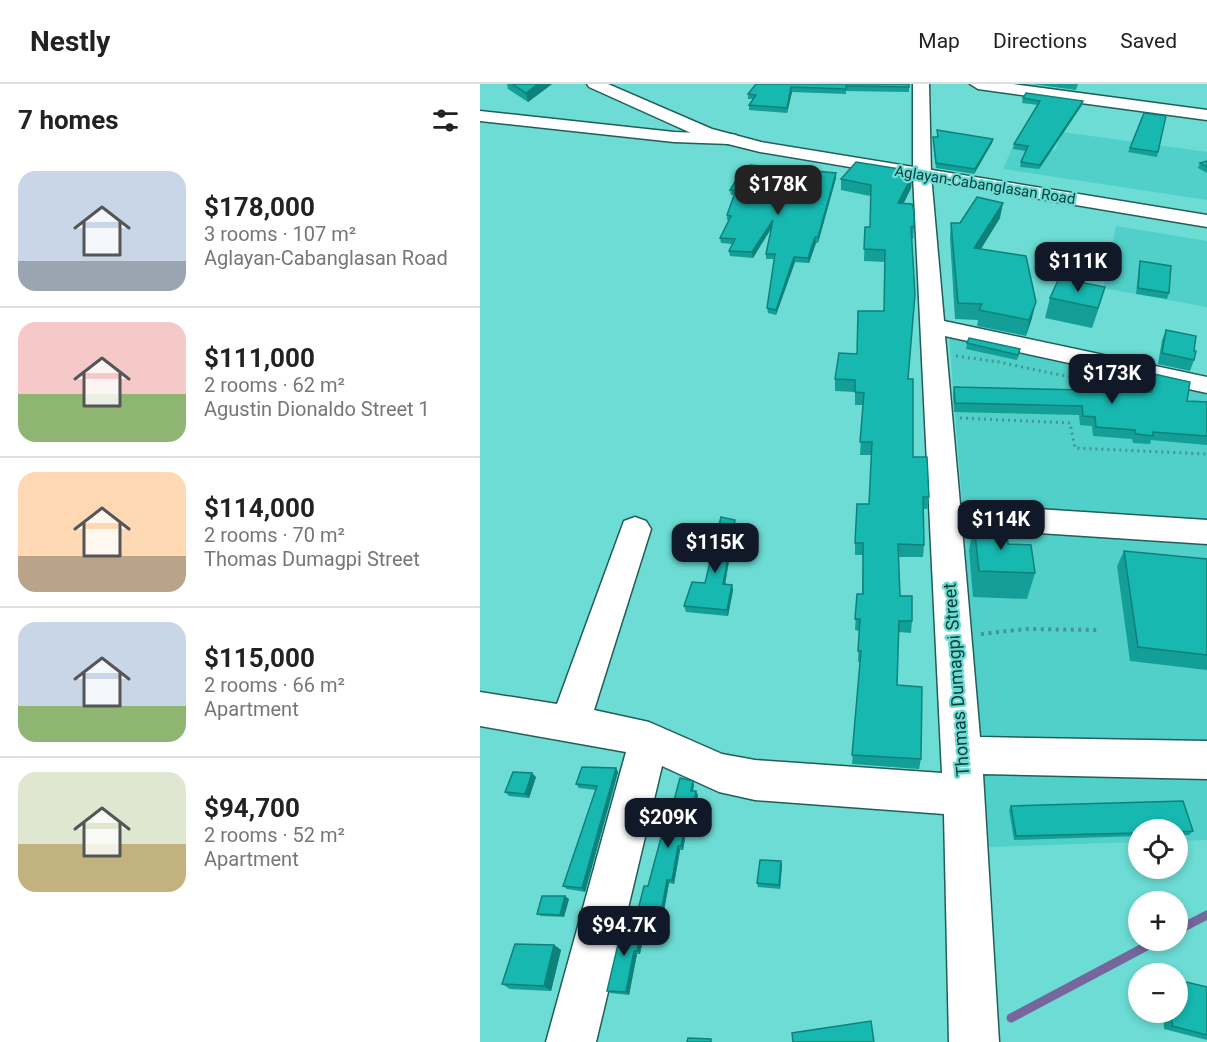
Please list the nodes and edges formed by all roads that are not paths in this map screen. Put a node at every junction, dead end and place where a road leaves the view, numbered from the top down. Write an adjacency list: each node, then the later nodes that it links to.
1 (595, 84): 8 (street, Aglayan-Cabanglasan Road)
2 (921, 84): 9 (street, Thomas Dumagpi Street)
3 (978, 84): 5 (street)
4 (1086, 84): 5 (street)
5 (1094, 100): 6 (street)
6 (1207, 115)
7 (480, 116): 8 (street)
8 (730, 139): 9 (street, Aglayan-Cabanglasan Road)
9 (922, 175): 10 (street, Aglayan-Cabanglasan Road); 11 (street, Thomas Dumagpi Street)
10 (1207, 221)
11 (933, 340): 12 (street); 13 (street, Thomas Dumagpi Street)
12 (1207, 385)
13 (945, 515): 15 (street); 20 (street, Thomas Dumagpi Street)
14 (635, 529): 17 (street)
15 (1207, 532)
16 (480, 709): 17 (street)
17 (570, 724): 18 (street)
18 (649, 740): 20 (street); 21 (street)
19 (1207, 760): 20 (street)
20 (962, 775): 22 (street, Thomas Dumagpi Street)
21 (571, 1042)
22 (974, 1042)

